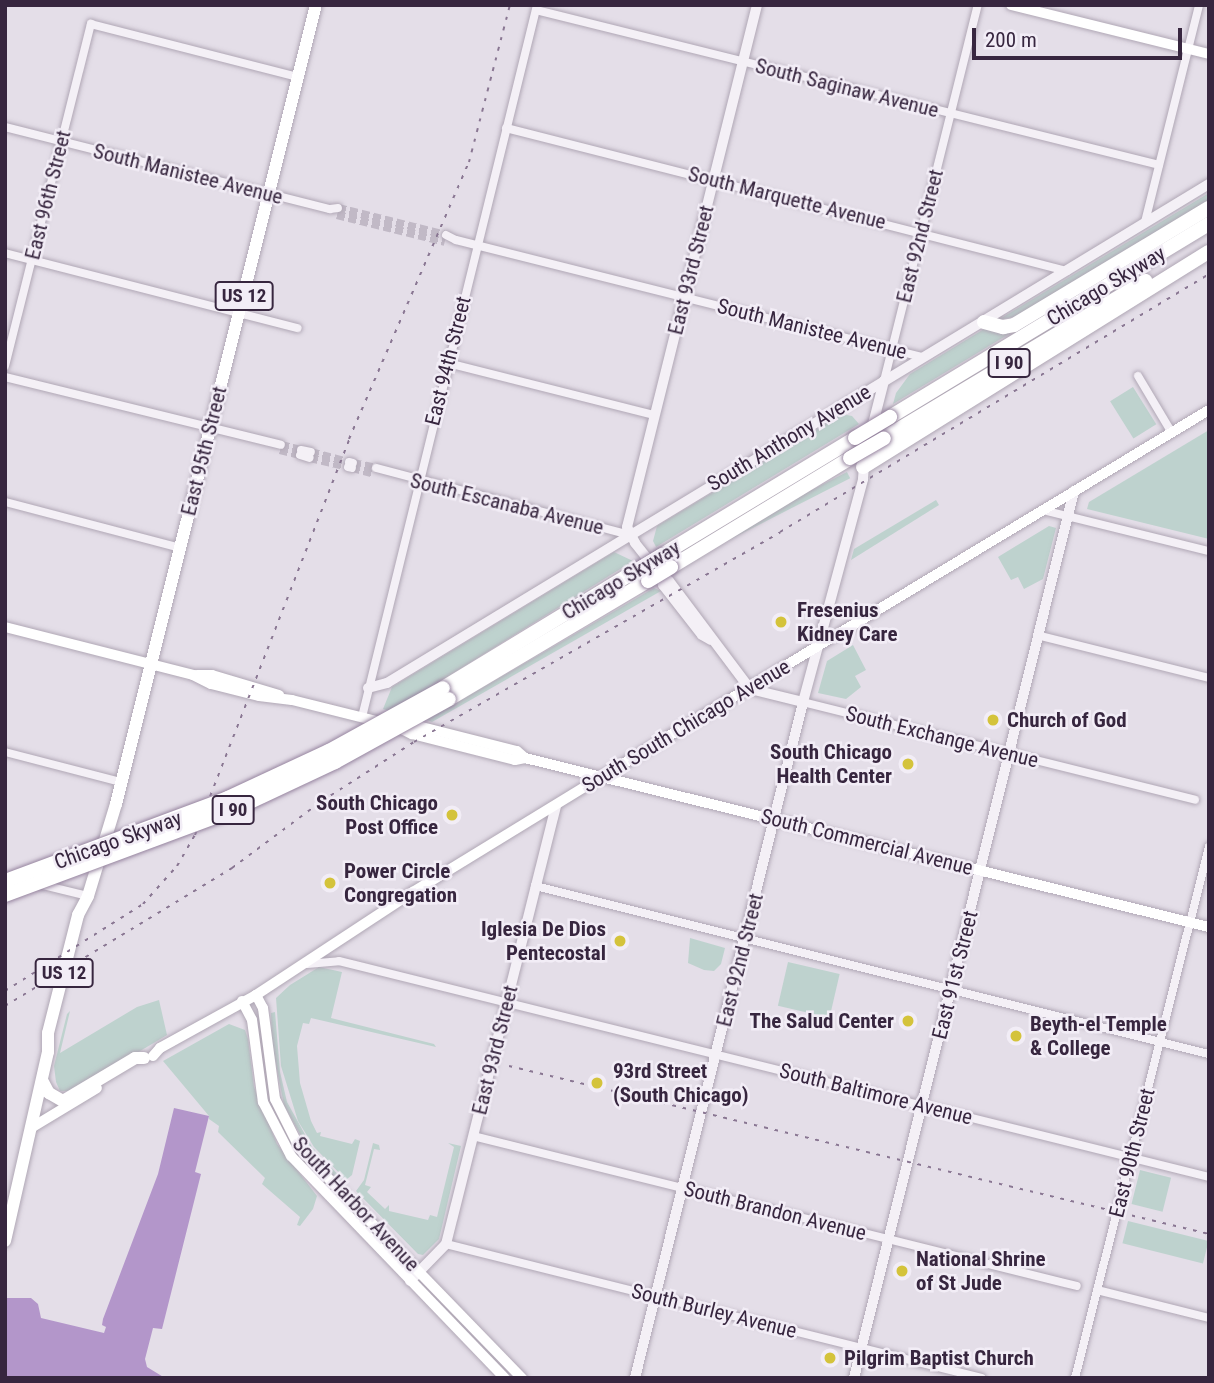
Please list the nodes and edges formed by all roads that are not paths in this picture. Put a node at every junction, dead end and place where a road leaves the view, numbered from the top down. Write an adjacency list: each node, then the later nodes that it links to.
1 (316, 5): 10 (main road, East 95th Street / US 12)
2 (757, 5): 9 (street, East 93rd Street)
3 (978, 5): 11 (street, East 92nd Street)
4 (1011, 5): 7 (main road)
5 (1199, 5): 7 (street)
6 (536, 8): 9 (street, South Saginaw Avenue); 13 (street, East 94th Street)
7 (1188, 49): 8 (main road); 15 (street)
8 (1209, 54)
9 (743, 62): 11 (street, South Saginaw Avenue); 16 (street, East 93rd Street)
10 (298, 77): 14 (street, East 96th Street); 18 (main road, East 95th Street / US 12)
11 (951, 113): 15 (street, South Saginaw Avenue); 23 (street, East 92nd Street)
12 (5, 127): 14 (street, South Manistee Avenue)
13 (506, 128): 16 (street, South Marquette Avenue); 26 (street, East 94th Street)
14 (61, 142): 18 (street, South Manistee Avenue); 29 (street, East 96th Street)
15 (1159, 165): 21 (street)
16 (713, 180): 23 (street, South Marquette Avenue); 31 (street, East 93rd Street)
17 (1209, 184): 21 (street, South Anthony Avenue)
18 (269, 194): 20 (street, South Manistee Avenue); 32 (main road, East 95th Street / US 12)
19 (1209, 208): 33 (highway)
20 (335, 211)
21 (1145, 222): 30 (street, South Anthony Avenue)
22 (1209, 224): 59 (highway, Chicago Skyway / I 90, bridge)
23 (921, 232): 30 (street, South Marquette Avenue); 35 (street, East 92nd Street)
24 (446, 238): 26 (street, South Manistee Avenue)
25 (1209, 242): 59 (highway, Chicago Skyway / I 90, bridge)
26 (477, 245): 31 (street, South Manistee Avenue); 37 (street, East 94th Street)
27 (1209, 252): 49 (highway)
28 (5, 253): 29 (street)
29 (32, 260): 32 (street); 38 (street, East 96th Street)
30 (1067, 271): 33 (street, South Anthony Avenue)
31 (684, 297): 35 (street, South Manistee Avenue); 43 (street, East 93rd Street)
32 (239, 313): 34 (street); 44 (main road, East 95th Street / US 12)
33 (984, 322): 36 (street, South Anthony Avenue)
34 (298, 328)
35 (892, 349): 36 (street, South Manistee Avenue); 41 (street, East 92nd Street)
36 (923, 357): 41 (street, South Anthony Avenue)
37 (447, 363): 43 (street); 51 (street, East 94th Street)
38 (5, 366)
39 (1138, 376): 45 (street)
40 (5, 377): 44 (street)
41 (884, 381): 49 (street, East 92nd Street); 56 (street, South Anthony Avenue)
42 (1209, 410): 45 (main road, South South Chicago Avenue)
43 (654, 415): 56 (street, East 93rd Street)
44 (209, 429): 46 (street); 57 (main road, East 95th Street / US 12)
45 (1172, 433): 52 (main road, South South Chicago Avenue)
46 (280, 448)
47 (301, 453): 48 (street)
48 (310, 455)
49 (863, 467): 62 (street, East 92nd Street)
50 (375, 471): 51 (street, South Escanaba Avenue)
51 (418, 481): 56 (street, South Escanaba Avenue); 65 (street, East 94th Street)
52 (1074, 491): 54 (main road, South South Chicago Avenue); 55 (street, East 91st Street)
53 (5, 502): 57 (street)
54 (1043, 510): 55 (street); 62 (main road, South South Chicago Avenue)
55 (1070, 517): 58 (street); 61 (street, East 91st Street)
56 (628, 534): 59 (street); 65 (street, South Anthony Avenue)
57 (180, 548): 63 (main road, East 95th Street / US 12)
58 (1209, 551)
59 (655, 573): 66 (street); 67 (highway, Chicago Skyway / I 90)
60 (5, 627): 63 (main road, South Commercial Avenue)
61 (1041, 636): 64 (street); 71 (street, East 91st Street)
62 (818, 646): 66 (main road, South South Chicago Avenue); 68 (street, East 92nd Street)
63 (152, 664): 69 (main road, South Commercial Avenue); 73 (main road, East 95th Street / US 12)
64 (1209, 678)
65 (368, 688): 69 (street, East 94th Street)
66 (750, 688): 68 (street, South Exchange Avenue); 72 (main road, South South Chicago Avenue)
67 (446, 693): 80 (highway, Chicago Skyway / I 90, bridge); 82 (highway, Chicago Skyway / I 90, bridge)
68 (803, 702): 71 (street, South Exchange Avenue); 76 (street, East 92nd Street)
69 (362, 717): 72 (main road, South Commercial Avenue)
70 (5, 752): 73 (street)
71 (1011, 754): 74 (street, South Exchange Avenue); 78 (street, East 91st Street)
72 (601, 777): 75 (main road, South South Chicago Avenue); 76 (main road, South Commercial Avenue)
73 (121, 782): 83 (main road, East 95th Street / US 12)
74 (1195, 800)
75 (555, 806): 81 (street, East 93rd Street); 87 (main road, South South Chicago Avenue)
76 (775, 819): 78 (main road, South Commercial Avenue); 86 (street, East 92nd Street)
77 (1209, 847): 84 (street, East 90th Street)
78 (982, 871): 84 (main road, South Commercial Avenue); 90 (street, East 91st Street)
79 (5, 876): 83 (street)
80 (5, 881)
81 (536, 886): 86 (street); 93 (street, East 93rd Street)
82 (5, 895)
83 (88, 896): 98 (main road, East 95th Street / US 12)
84 (1189, 922): 85 (main road, South Commercial Avenue); 94 (street, East 90th Street)
85 (1209, 927)
86 (745, 938): 90 (street); 95 (street, East 92nd Street)
87 (333, 943): 88 (street); 89 (main road, South South Chicago Avenue)
88 (339, 961): 89 (street, South Baltimore Avenue); 93 (street, South Baltimore Avenue)
89 (298, 965): 91 (main road, South South Chicago Avenue)
90 (951, 990): 94 (street); 99 (street, East 91st Street)
91 (256, 995): 92 (main road, South South Chicago Avenue); 108 (main road, South Harbor Avenue)
92 (242, 1001): 97 (main road, South South Chicago Avenue); 108 (main road, South Harbor Avenue)
93 (506, 1002): 95 (street, South Baltimore Avenue); 101 (street, East 93rd Street)
94 (1160, 1042): 96 (street); 102 (street, East 90th Street)
95 (716, 1054): 99 (street, South Baltimore Avenue); 104 (street, East 92nd Street)
96 (1209, 1054)
97 (148, 1057): 98 (main road); 100 (main road, South South Chicago Avenue)
98 (42, 1080): 100 (main road, East 95th Street / US 12)
99 (922, 1106): 102 (street, South Baltimore Avenue); 105 (street, East 91st Street)
100 (31, 1128): 106 (main road, East 95th Street / US 12)
101 (473, 1136): 104 (street, South Brandon Avenue); 107 (street, East 93rd Street)
102 (1130, 1158): 103 (street, South Baltimore Avenue); 110 (street, East 90th Street)
103 (1209, 1177)
104 (682, 1188): 105 (street, South Brandon Avenue); 111 (street, East 92nd Street)
105 (889, 1239): 109 (street, South Brandon Avenue); 113 (street, East 91st Street)
106 (5, 1241)
107 (446, 1244): 108 (street, East 93rd Street); 111 (street, South Burley Avenue)
108 (414, 1276): 114 (main road, South Harbor Avenue); 115 (main road, South Harbor Avenue)
109 (1077, 1286)
110 (1097, 1290): 112 (street); 119 (street, East 90th Street)
111 (655, 1296): 113 (street, South Burley Avenue); 116 (street, East 92nd Street)
112 (1209, 1318)
113 (861, 1348): 117 (street, East 91st Street); 118 (street, South Burley Avenue)
114 (505, 1378)
115 (522, 1378)
116 (635, 1378)
117 (854, 1378)
118 (982, 1378)
119 (1075, 1378)

